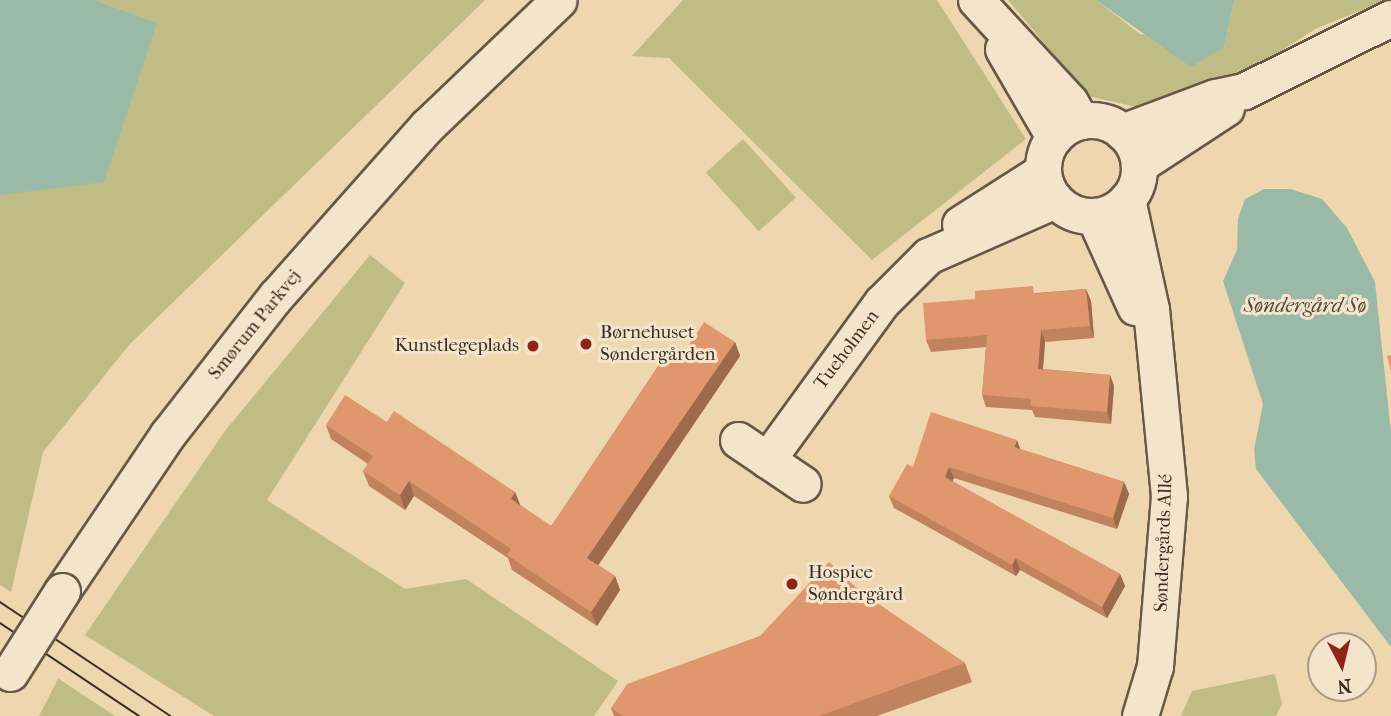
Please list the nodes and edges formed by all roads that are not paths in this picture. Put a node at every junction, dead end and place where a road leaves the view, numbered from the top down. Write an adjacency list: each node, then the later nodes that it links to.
1 (559, 0): 15 (street, Smørum Parkvej, bridge)
2 (976, 0): 5 (street)
3 (1391, 19): 4 (street)
4 (1244, 91): 6 (street); 7 (street)
5 (1067, 129): 6 (street); 8 (street)
6 (1122, 132): 7 (street)
7 (1139, 165): 9 (street)
8 (1049, 185): 10 (street); 13 (street, Tueholmen)
9 (1127, 199): 10 (street); 11 (street, Søndergårds Allé)
10 (1094, 216): 11 (street, Søndergårds Allé)
11 (1150, 326): 16 (street, Søndergårds Allé)
12 (738, 440): 13 (street)
13 (767, 460): 14 (street)
14 (803, 484)
15 (5, 681)
16 (1140, 716)

